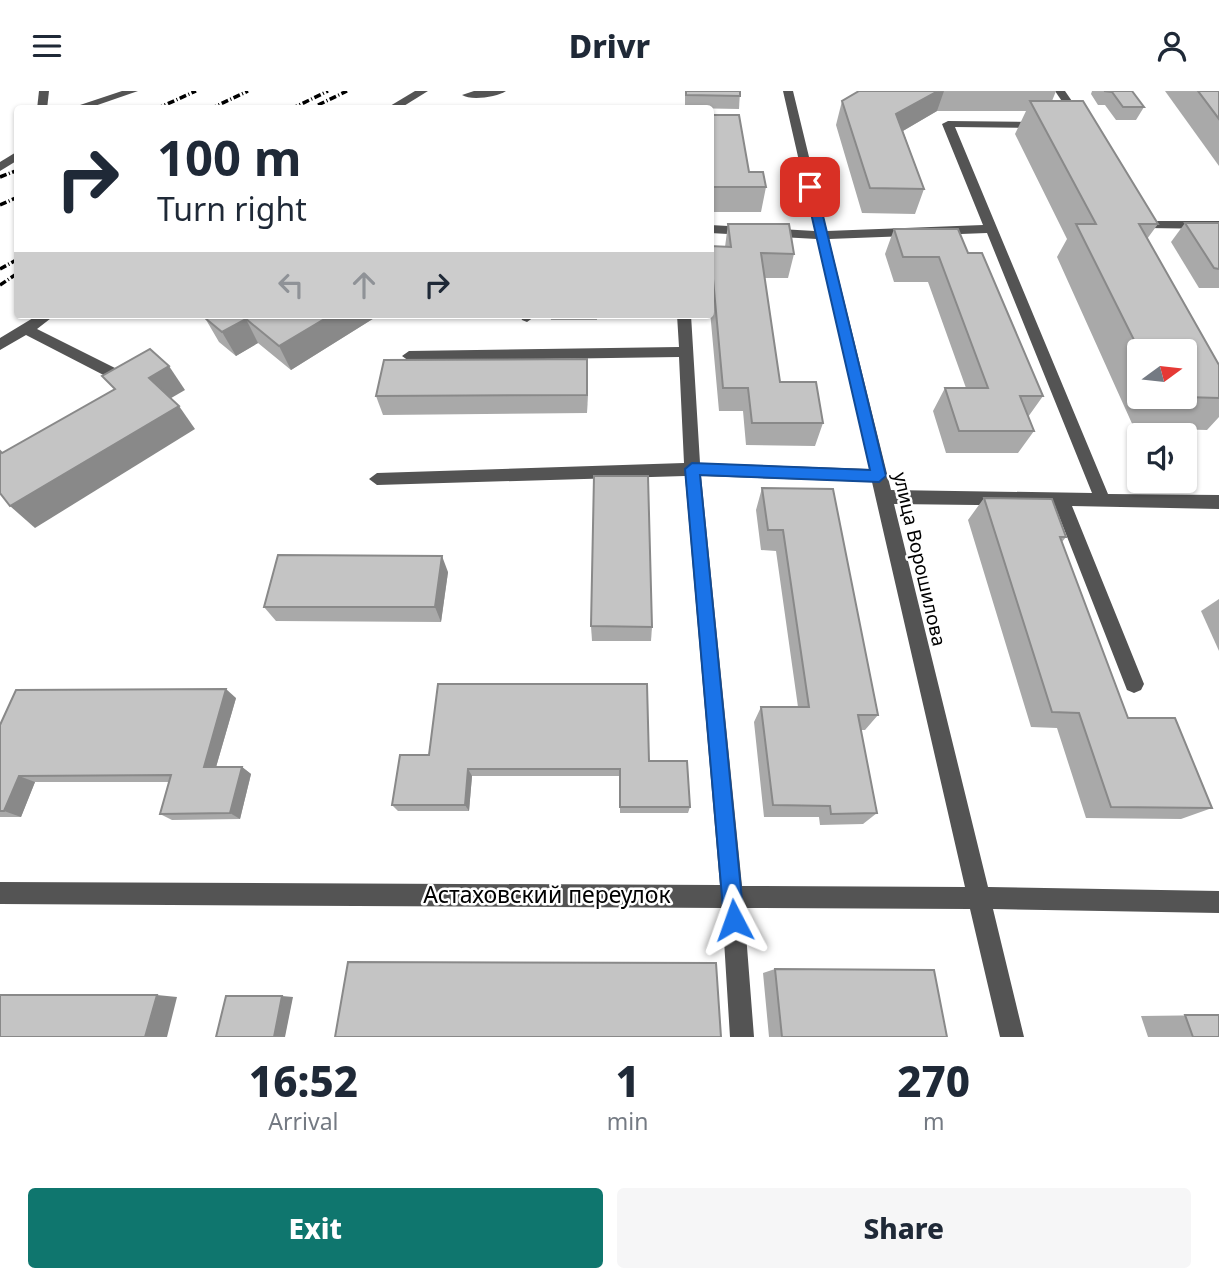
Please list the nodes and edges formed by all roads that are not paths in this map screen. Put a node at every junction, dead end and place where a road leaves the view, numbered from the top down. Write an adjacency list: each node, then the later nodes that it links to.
1 (133, 91): 7 (street)
2 (423, 91): 8 (street)
3 (501, 91): 6 (street)
4 (788, 91): 15 (street, улица Ворошилова)
5 (1060, 91): 14 (street)
6 (467, 95)
7 (86, 105)
8 (397, 105)
9 (14, 157): 10 (street)
10 (0, 168)
11 (1136, 203): 12 (street)
12 (1219, 225)
13 (714, 229): 15 (street)
14 (992, 229): 15 (street); 28 (street)
15 (822, 235): 24 (street, улица Ворошилова)
16 (42, 319): 18 (street)
17 (684, 319): 20 (street)
18 (26, 329): 19 (street); 22 (street)
19 (0, 345)
20 (686, 352): 21 (street); 23 (street)
21 (409, 356)
22 (124, 379)
23 (692, 469): 24 (street); 25 (street); 32 (street)
24 (879, 476): 26 (street, улица Ворошилова)
25 (377, 479)
26 (884, 497): 27 (street); 33 (street, улица Ворошилова)
27 (1061, 500): 28 (street); 30 (street)
28 (1103, 501): 29 (street)
29 (1219, 502)
30 (1134, 684)
31 (0, 893): 32 (street, Астаховский переулок)
32 (732, 896): 33 (street, Астаховский переулок); 35 (street)
33 (978, 898): 34 (street, Астаховский переулок); 36 (street, улица Ворошилова)
34 (1219, 902)
35 (742, 1037)
36 (1012, 1037)

